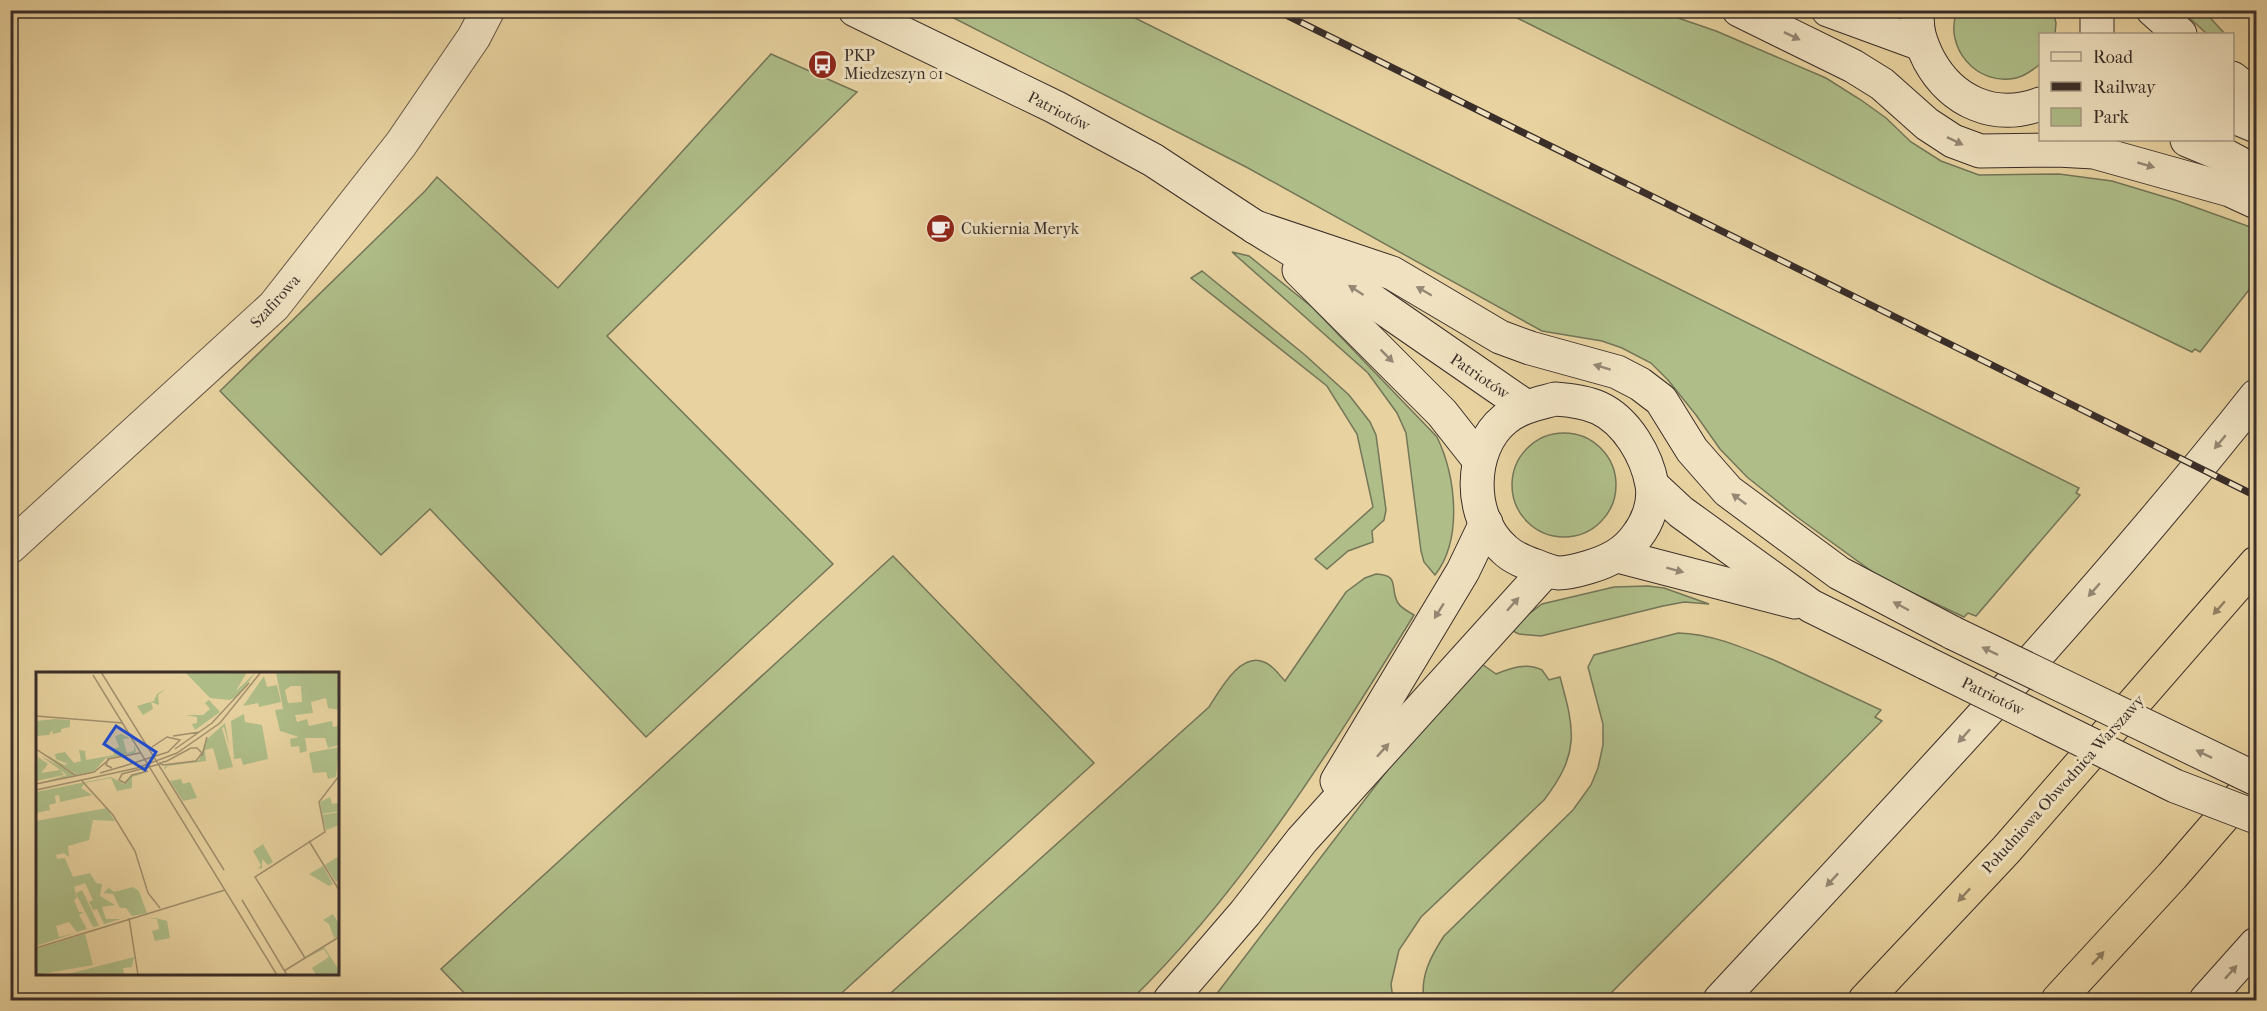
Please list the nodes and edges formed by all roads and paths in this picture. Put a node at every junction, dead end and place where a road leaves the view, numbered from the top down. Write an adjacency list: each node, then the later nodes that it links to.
1 (488, 10): 23 (main road, Szafirowa)
2 (855, 10): 17 (main road, Patriotów)
3 (1739, 10): 16 (main road, one-way to 16)
4 (1828, 10): 8 (main road)
5 (1918, 10): 8 (main road)
6 (2153, 10): 7 (main road)
7 (2179, 33)
8 (1921, 44): 11 (main road)
9 (2234, 80): 10 (main road)
10 (2256, 97)
11 (2039, 104)
12 (2234, 117): 13 (main road)
13 (2256, 126)
14 (2189, 141): 15 (main road)
15 (2256, 172)
16 (2256, 202)
17 (1255, 227): 19 (main road, Patriotów, one-way to 17); 20 (main road, Patriotów, one-way to 20); 28 (main road, one-way to 17, bridge)
18 (2256, 396): 35 (main road, one-way to 35)
19 (1525, 406): 20 (main road); 21 (main road)
20 (1479, 460): 22 (main road)
21 (1653, 486): 24 (main road); 27 (main road, Patriotów)
22 (1486, 523): 26 (main road); 31 (main road, one-way to 31)
23 (10, 547)
24 (1618, 556): 26 (main road); 27 (main road, Patriotów, one-way to 27)
25 (2256, 563): 36 (highway, Południowa Obwodnica Warszawy, one-way to 36)
26 (1546, 570): 31 (main road, one-way to 26)
27 (1811, 606): 29 (main road, Patriotów, bridge)
28 (2256, 779): 37 (highway, one-way to 28)
29 (2175, 786): 30 (main road, Patriotów, bridge); 32 (main road, Patriotów, bridge)
30 (2256, 817)
31 (1302, 840): 34 (main road)
32 (2256, 840)
33 (2256, 944): 38 (main road, one-way to 33)
34 (1170, 1000)
35 (1720, 1000)
36 (1865, 1000)
37 (2058, 1000)
38 (2205, 1000)

